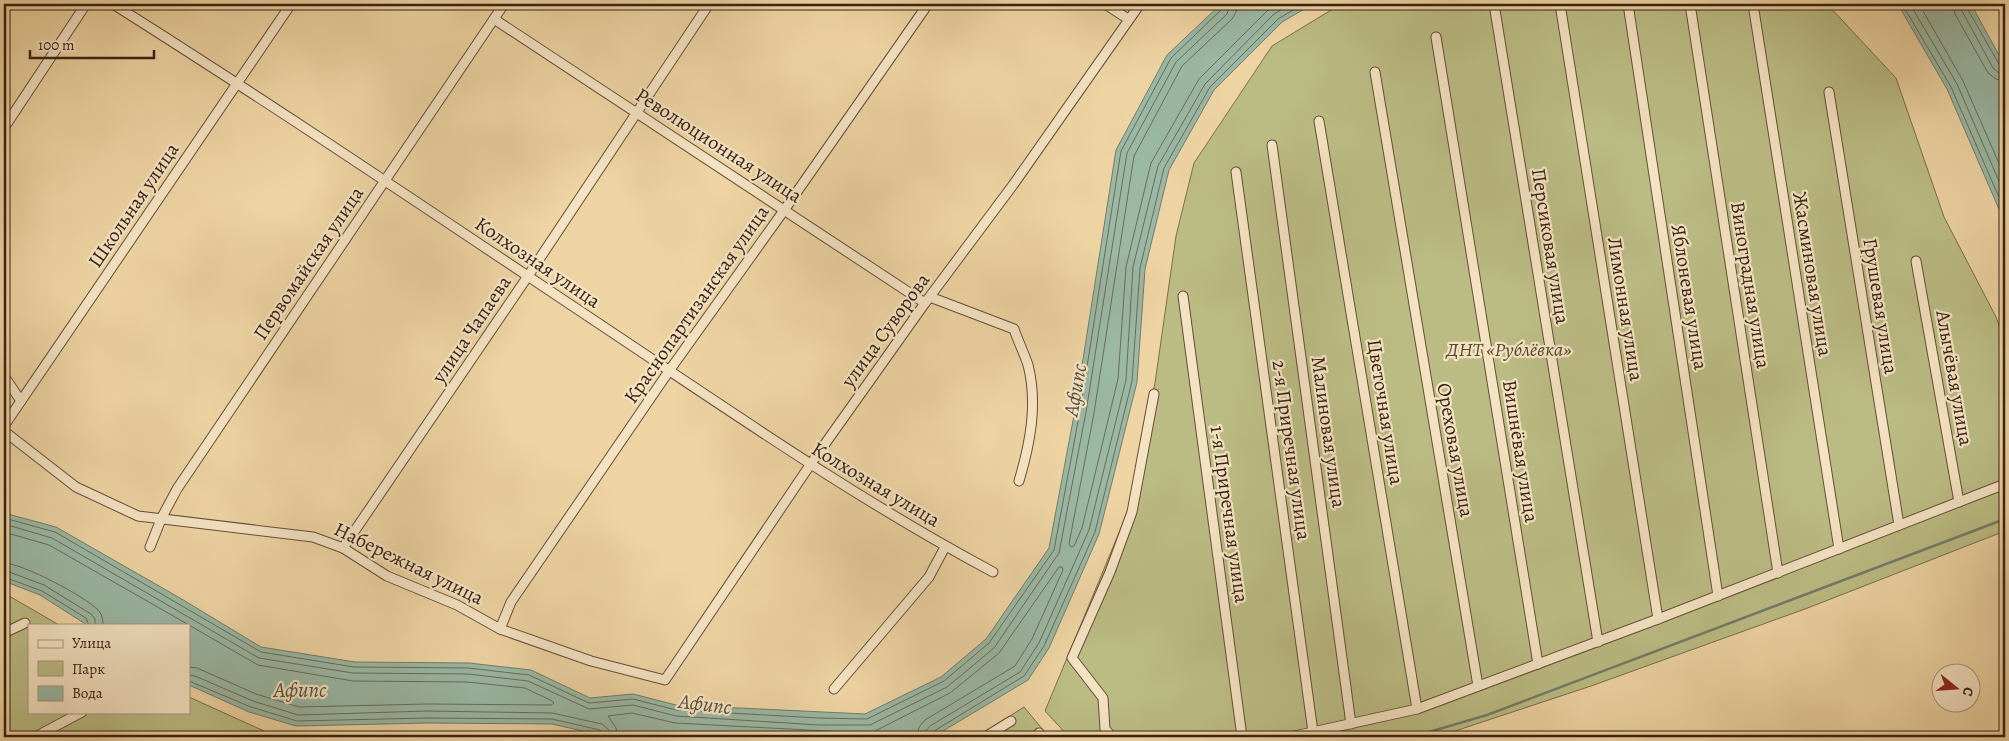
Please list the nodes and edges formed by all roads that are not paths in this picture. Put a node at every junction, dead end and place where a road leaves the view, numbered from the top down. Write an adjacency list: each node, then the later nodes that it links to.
1 (86, 4): 22 (street)
2 (113, 4): 18 (street, Колхозная улица)
3 (291, 4): 18 (street, Школьная улица)
4 (504, 4): 14 (street, Первомайская улица)
5 (709, 4): 20 (street, улица Чапаева)
6 (928, 4): 26 (street, Краснопартизанская улица)
7 (1105, 4): 15 (street)
8 (1140, 4): 15 (street, улица Суворова)
9 (1494, 4): 54 (street, Персиковая улица)
10 (1560, 4): 50 (street, Лимонная улица)
11 (1628, 4): 49 (street, Яблоневая улица)
12 (1690, 4): 48 (street, Виноградная улица)
13 (1753, 4): 46 (street, Жасминовая улица)
14 (494, 19): 20 (street, Революционная улица); 25 (street, Первомайская улица)
15 (1128, 19): 30 (street, улица Суворова)
16 (1436, 37): 55 (street, Вишнёвая улица)
17 (1375, 72): 57 (street, Ореховая улица)
18 (238, 83): 25 (street, Колхозная улица); 34 (street, Школьная улица)
19 (1829, 92): 42 (street, Грушевая улица)
20 (636, 112): 26 (street, Революционная улица); 28 (street, улица Чапаева)
21 (1320, 121): 59 (street, Цветочная улица)
22 (4, 128)
23 (1272, 145): 62 (street, Малиновая улица)
24 (1236, 172): 63 (street, 2-я Приречная улица)
25 (386, 180): 28 (street, Колхозная улица); 41 (street, Первомайская улица)
26 (785, 209): 30 (street, Революционная улица); 31 (street, Краснопартизанская улица)
27 (1916, 261): 40 (street, Алычёвая улица)
28 (528, 276): 31 (street, Колхозная улица); 45 (street, улица Чапаева)
29 (1183, 296): 67 (street, 1-я Приречная улица)
30 (927, 300): 37 (street, улица Суворова); 38 (street, Революционная улица)
31 (669, 371): 37 (street, Колхозная улица); 52 (street, Краснопартизанская улица)
32 (4, 376): 34 (street)
33 (1154, 394): 66 (street)
34 (21, 401): 35 (street, Школьная улица)
35 (4, 426)
36 (4, 431): 41 (street, Набережная улица)
37 (810, 466): 44 (street, Колхозная улица); 56 (street, улица Суворова)
38 (1019, 481)
39 (2005, 484): 40 (street)
40 (1959, 502): 42 (street)
41 (162, 517): 43 (street, Первомайская улица); 45 (street, Набережная улица)
42 (1899, 525): 46 (street)
43 (150, 547)
44 (945, 547): 47 (street, Колхозная улица); 58 (street, Колхозная улица)
45 (343, 548): 52 (street, Набережная улица)
46 (1838, 549): 48 (street)
47 (993, 572)
48 (1778, 572): 49 (street)
49 (1718, 596): 50 (street)
50 (1658, 619): 54 (street)
51 (25, 623): 53 (street)
52 (500, 629): 56 (street, Набережная улица)
53 (4, 633)
54 (1598, 642): 55 (street)
55 (1538, 664): 57 (street)
56 (665, 680)
57 (1478, 686): 59 (street)
58 (834, 689)
59 (1417, 709): 62 (street)
60 (78, 714): 64 (street)
61 (1011, 721): 65 (street)
62 (1351, 724): 63 (street)
63 (1313, 732): 68 (street)
64 (35, 737)
65 (985, 737)
66 (1112, 737)
67 (1242, 737)
68 (1290, 737)

